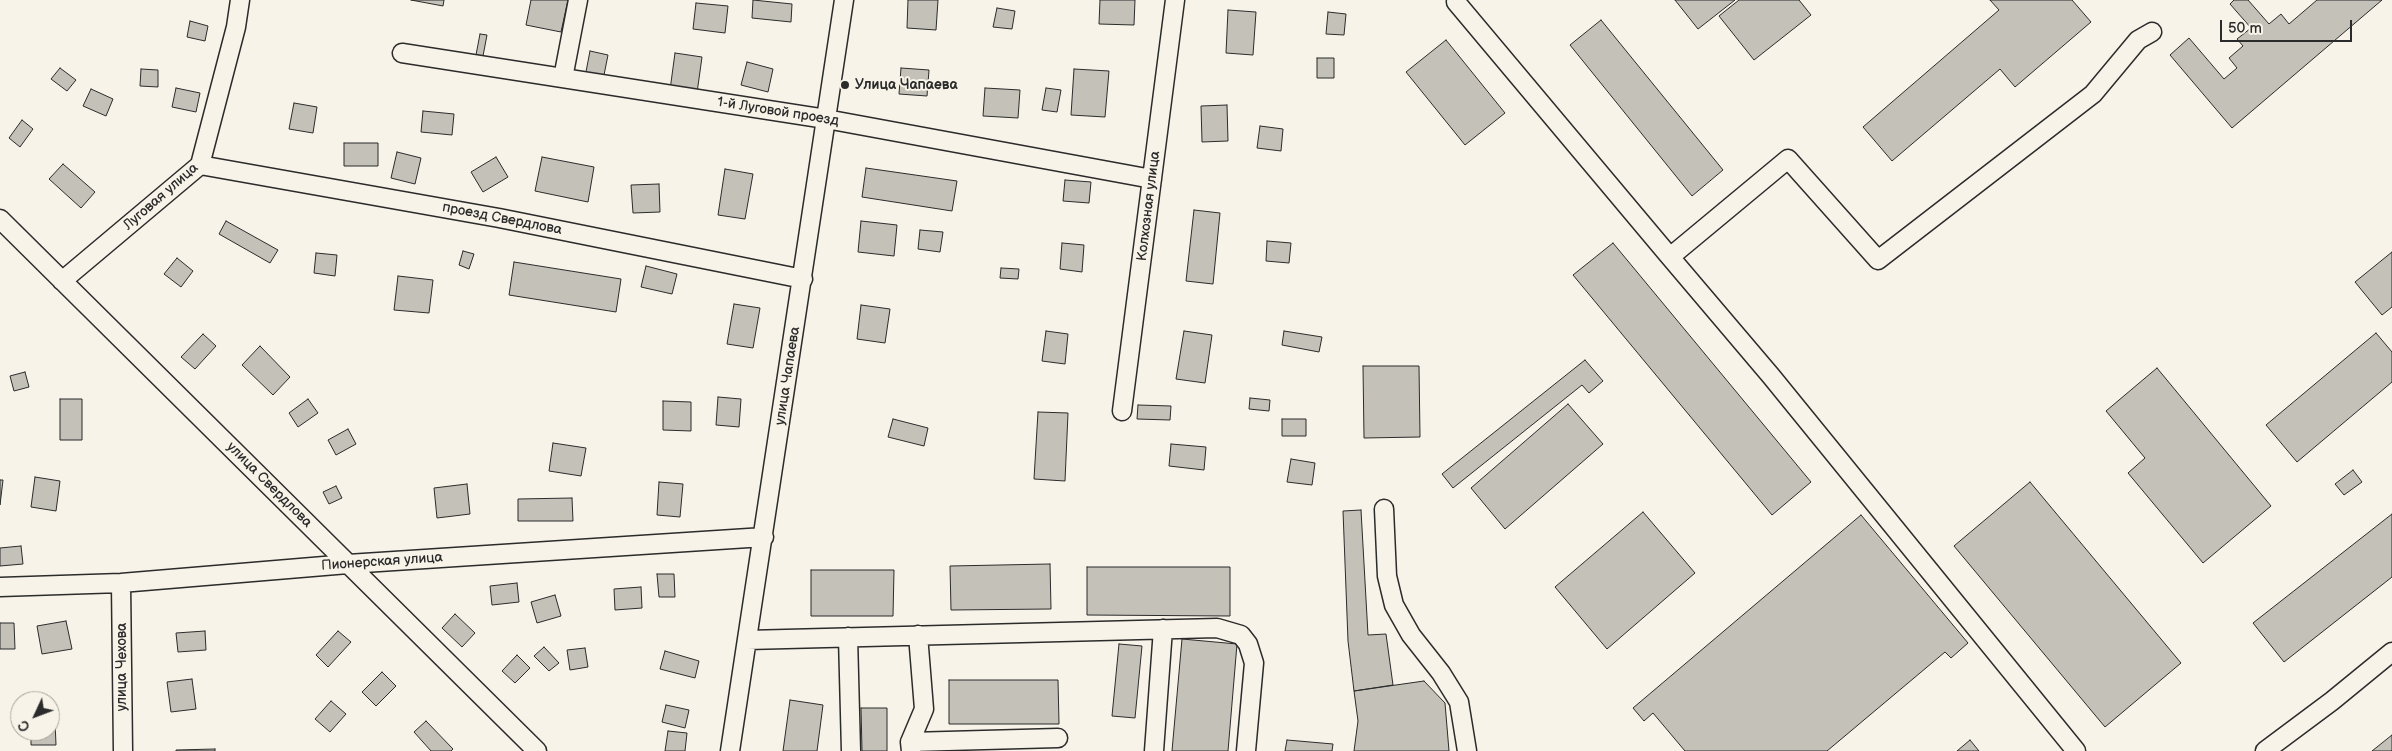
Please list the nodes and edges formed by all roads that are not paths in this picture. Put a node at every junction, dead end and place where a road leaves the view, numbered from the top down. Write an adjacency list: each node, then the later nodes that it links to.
1 (240, 0): 10 (street, Луговая улица)
2 (578, 0): 8 (street)
3 (844, 0): 9 (street, улица Чапаева)
4 (1175, 0): 11 (street, Колхозная улица)
5 (1456, 2): 13 (street)
6 (2152, 32): 13 (street)
7 (402, 53): 8 (street, 1-й Луговой проезд)
8 (563, 78): 9 (street, 1-й Луговой проезд)
9 (826, 120): 11 (street, 1-й Луговой проезд); 14 (street, улица Чапаева)
10 (200, 165): 14 (street, проезд Свердлова); 15 (street, Луговая улица)
11 (1152, 179): 16 (street, Колхозная улица)
12 (0, 219): 15 (street, улица Свердлова)
13 (1670, 257): 36 (street)
14 (803, 279): 18 (street, улица Чапаева)
15 (62, 281): 19 (street, улица Свердлова)
16 (1122, 411)
17 (1384, 509): 35 (street)
18 (764, 537): 19 (street, Пионерская улица); 25 (street, улица Чапаева)
19 (348, 564): 20 (street, Пионерская улица); 30 (street, улица Свердлова)
20 (122, 583): 21 (street, Пионерская улица); 29 (street, улица Чехова)
21 (0, 587)
22 (1163, 629): 23 (street); 33 (street); 34 (street)
23 (918, 636): 24 (street); 28 (street)
24 (848, 637): 25 (street); 32 (street)
25 (747, 640): 31 (street, улица Чапаева)
26 (2392, 652): 37 (street)
27 (1058, 738): 28 (street)
28 (910, 746)
29 (123, 751)
30 (538, 751)
31 (730, 751)
32 (851, 751)
33 (1154, 751)
34 (1246, 751)
35 (1467, 751)
36 (2076, 751)
37 (2265, 751)

